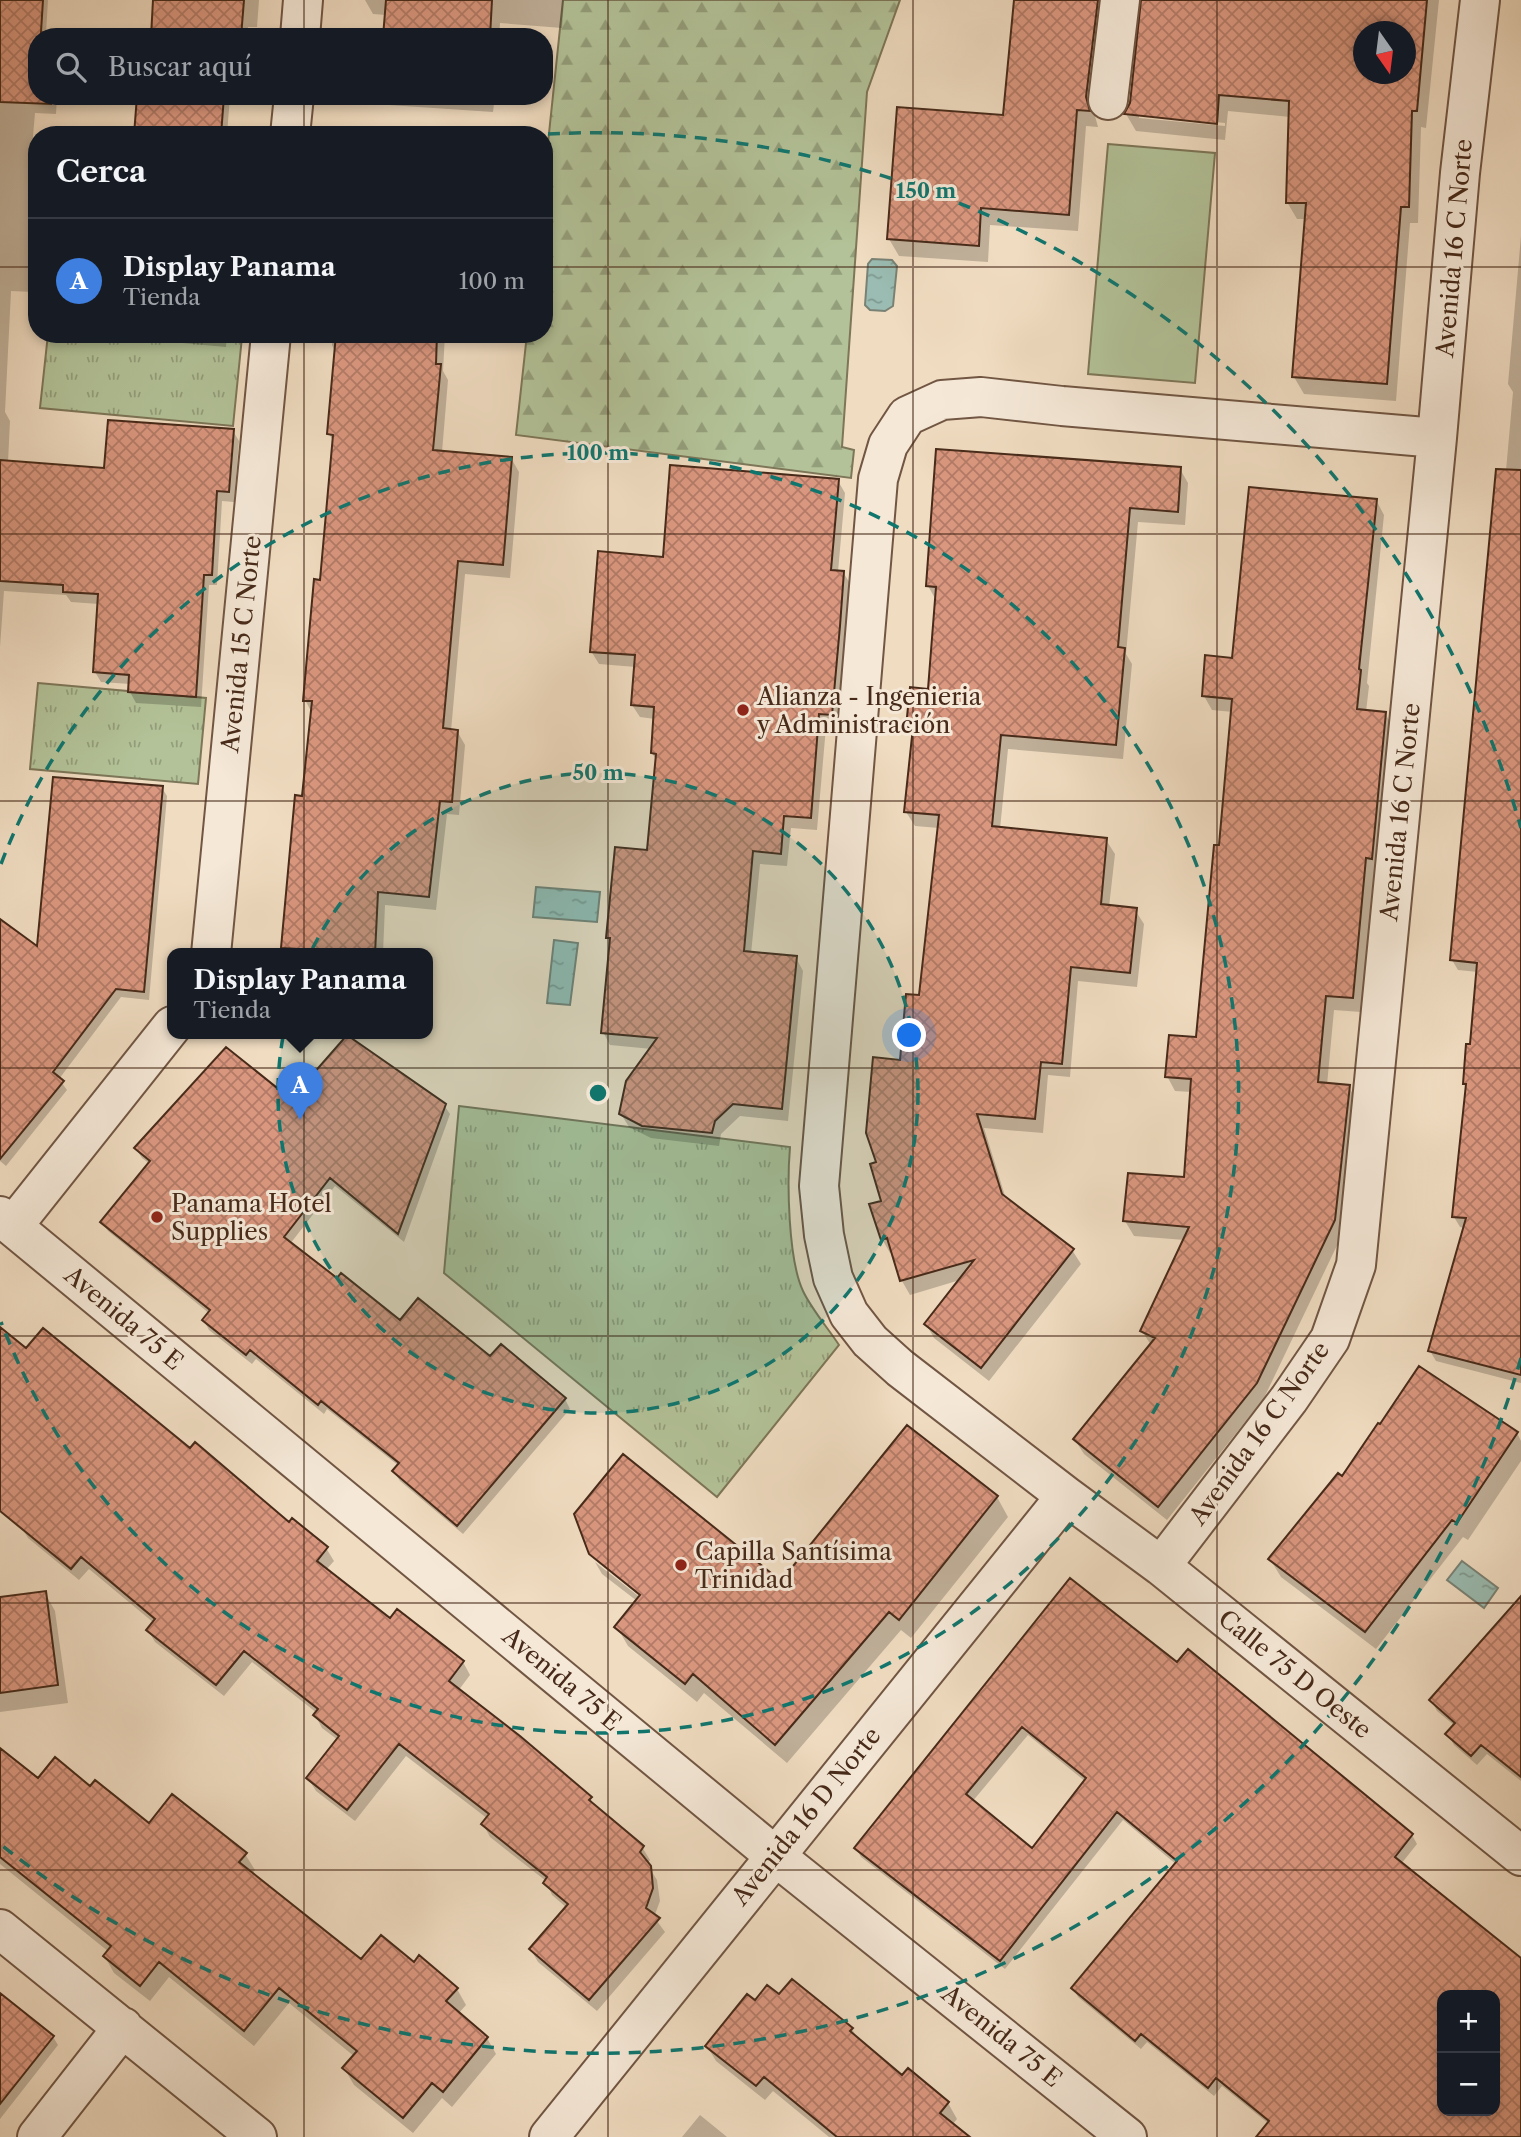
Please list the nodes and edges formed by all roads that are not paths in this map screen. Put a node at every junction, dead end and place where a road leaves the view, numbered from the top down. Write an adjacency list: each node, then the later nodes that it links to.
1 (303, 0): 4 (street)
2 (1120, 0): 5 (street)
3 (1480, 0): 9 (street, Avenida 16 C Norte)
4 (301, 28)
5 (1108, 100)
6 (293, 105): 7 (street)
7 (291, 126)
8 (270, 343): 10 (street, Avenida 15 C Norte)
9 (1437, 438): 13 (street, Calle 75 D Oeste); 14 (street, Avenida 16 C Norte)
10 (212, 948)
11 (167, 1032): 12 (street)
12 (6, 1221): 15 (street, Avenida 75 E)
13 (1066, 1496): 14 (street, Calle 75 D Oeste); 15 (street, Avenida 16 D Norte)
14 (1161, 1566): 16 (street, Calle 75 D Oeste)
15 (774, 1855): 21 (street, Avenida 16 D Norte); 22 (street, Avenida 75 E)
16 (1521, 1856)
17 (0, 1929): 18 (street)
18 (123, 2026): 19 (street); 20 (street)
19 (37, 2137)
20 (257, 2137)
21 (549, 2137)
22 (1128, 2137)

